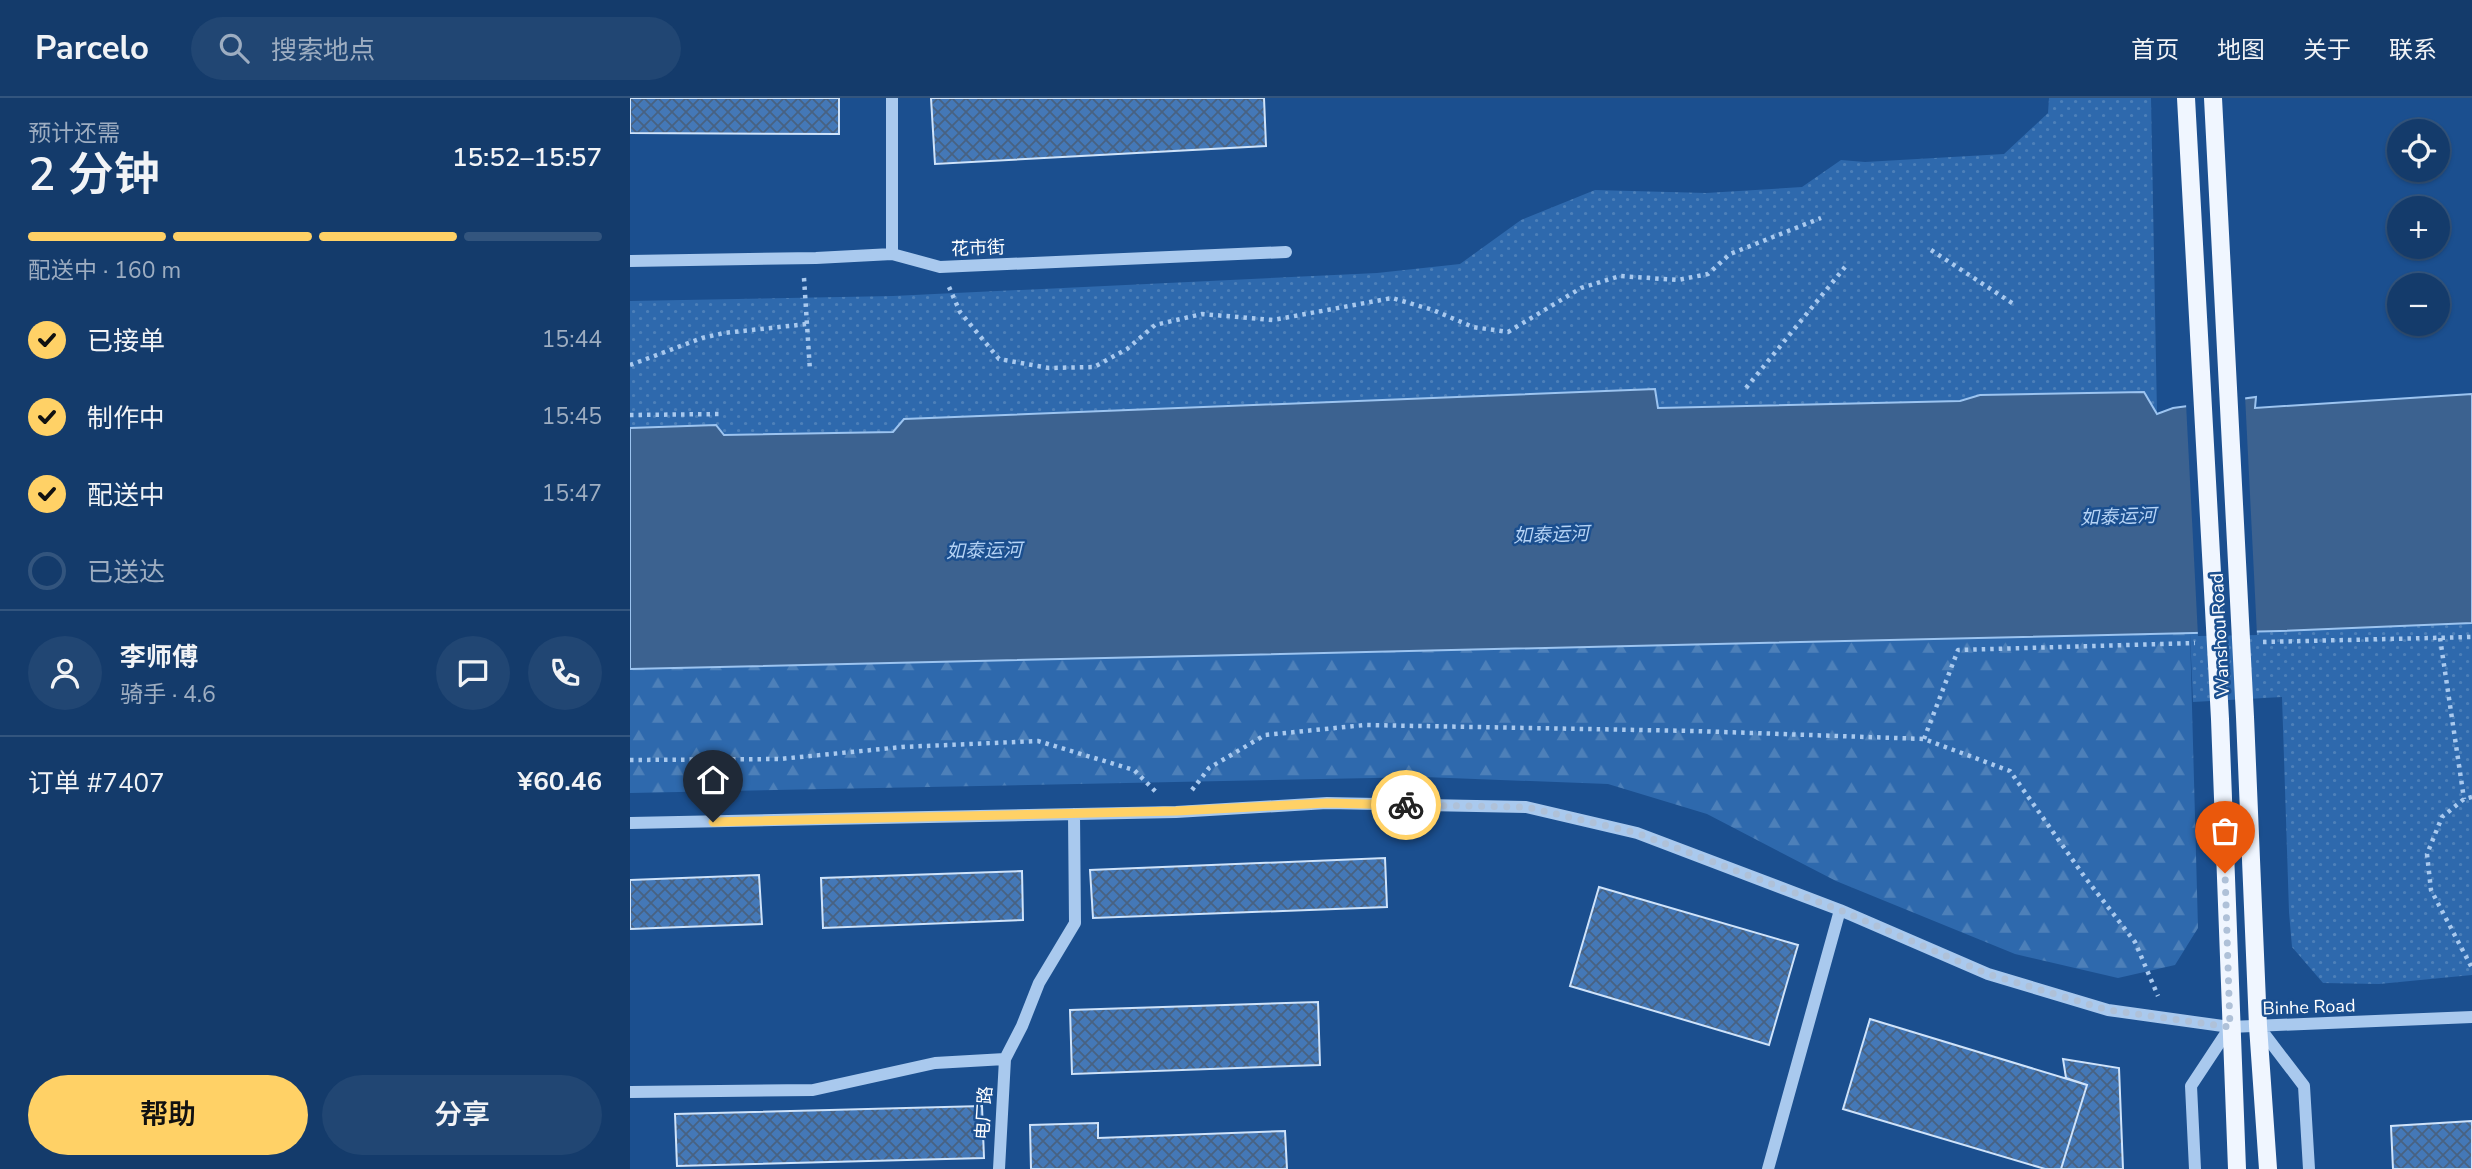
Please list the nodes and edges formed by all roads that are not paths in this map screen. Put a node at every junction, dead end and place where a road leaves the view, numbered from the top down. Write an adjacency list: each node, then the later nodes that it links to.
1 (892, 98): 5 (street)
2 (2186, 98): 12 (main road, Wanshou Road)
3 (2213, 98): 11 (main road, Wanshou Road)
4 (1286, 252): 5 (street, 花市街)
5 (892, 254): 6 (street, 花市街)
6 (630, 261)
7 (1074, 814): 8 (street, Binhe Road); 9 (street, Binhe Road); 13 (street)
8 (630, 823)
9 (1840, 910): 12 (street, Binhe Road); 16 (street)
10 (2472, 1017): 11 (street, Binhe Road)
11 (2258, 1026): 12 (street, Binhe Road); 19 (main road, Wanshou Road); 20 (street)
12 (2230, 1027): 17 (street); 18 (main road, Wanshou Road)
13 (1005, 1059): 14 (street); 15 (street, 电厂路)
14 (630, 1091)
15 (999, 1169)
16 (1768, 1169)
17 (2195, 1169)
18 (2237, 1169)
19 (2268, 1169)
20 (2309, 1169)

